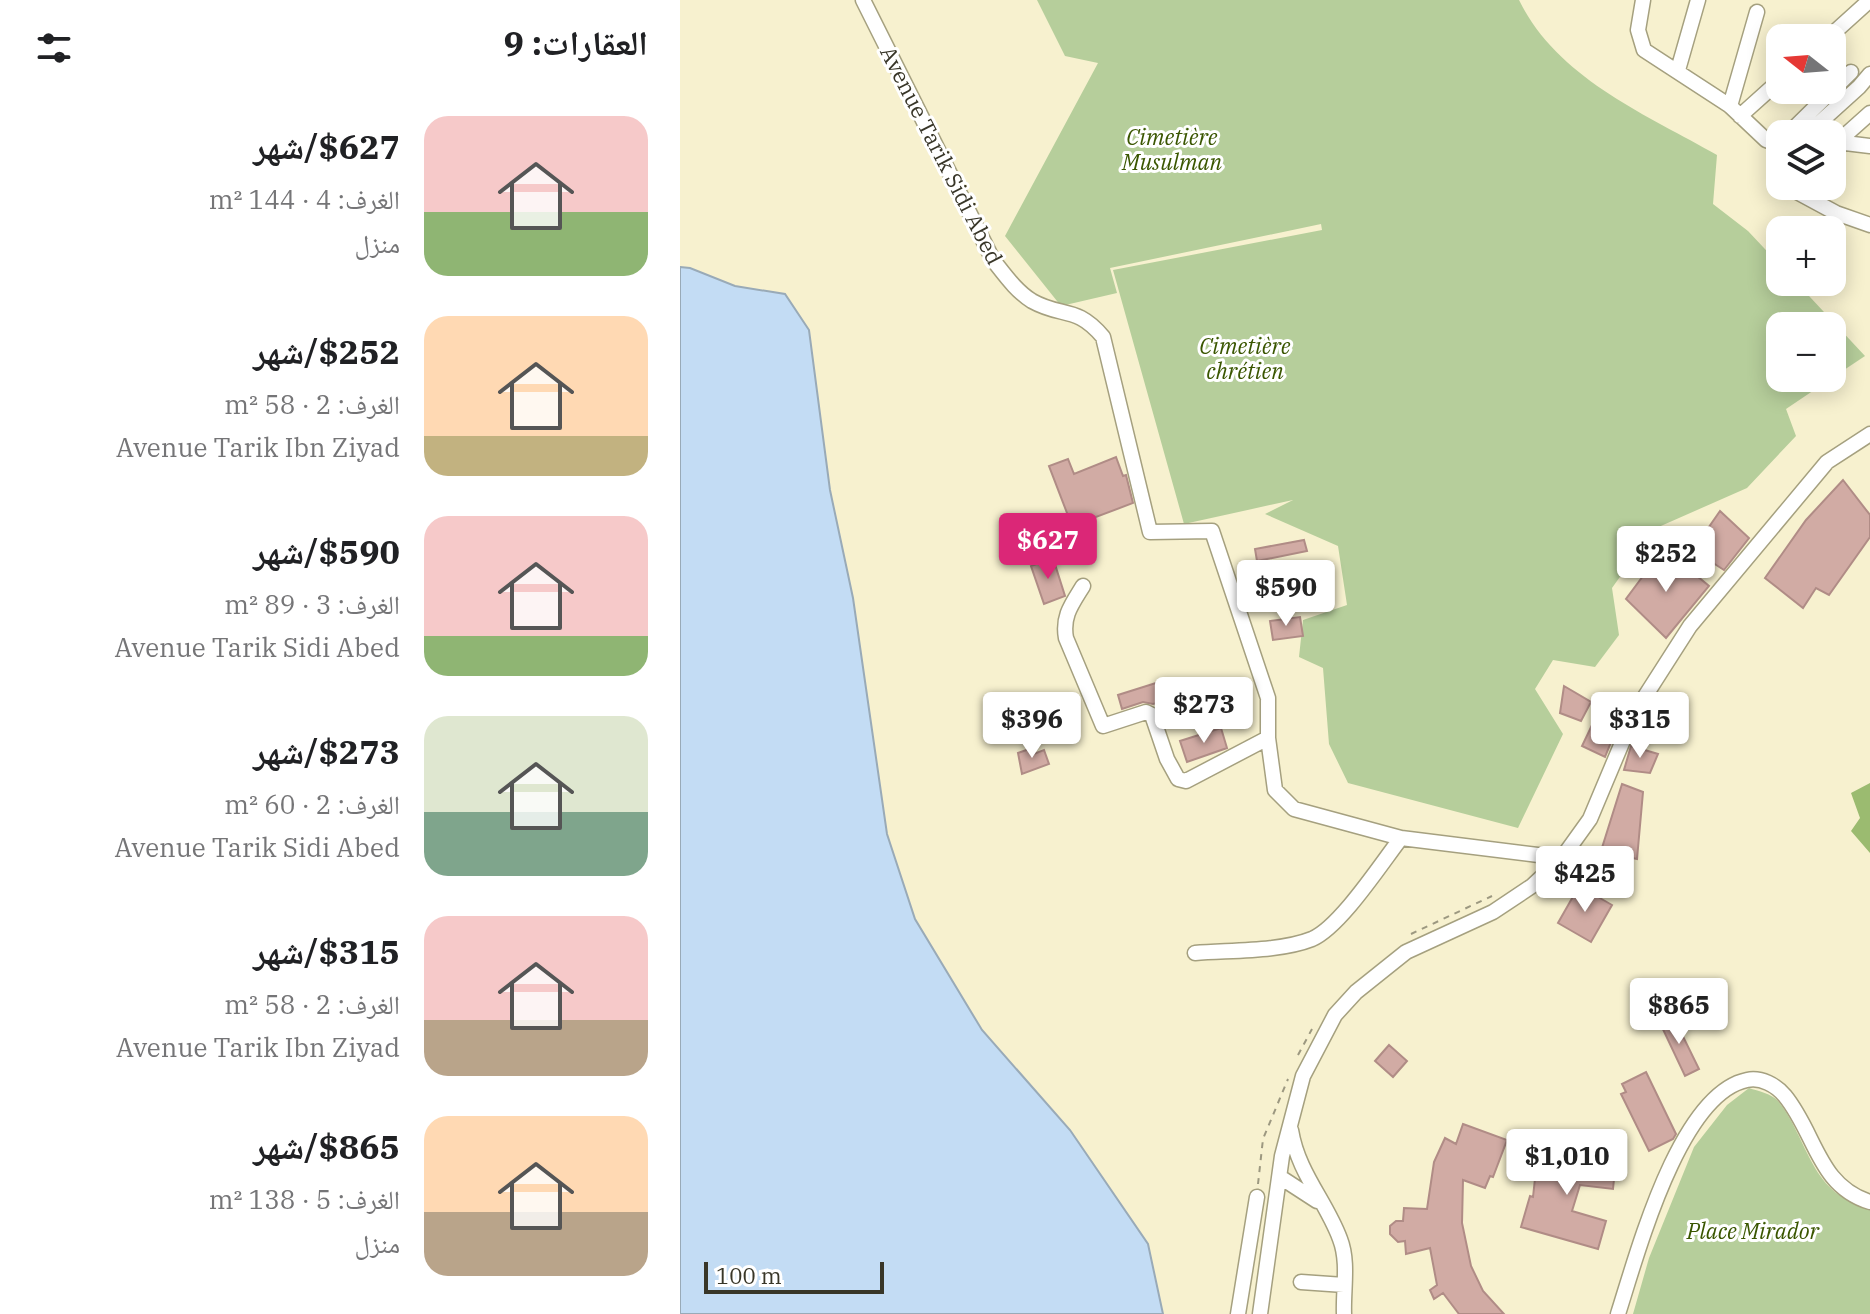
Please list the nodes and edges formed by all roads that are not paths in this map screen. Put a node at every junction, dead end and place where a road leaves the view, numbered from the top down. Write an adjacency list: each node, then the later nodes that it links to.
1 (863, 0): 23 (street, Avenue Tarik Sidi Abed)
2 (1643, 0): 7 (street)
3 (1698, 0): 7 (street)
4 (1870, 0): 6 (street)
5 (1757, 12): 11 (street)
6 (1843, 24)
7 (1678, 70): 11 (street)
8 (1851, 72): 13 (street)
9 (1870, 74): 14 (street)
10 (1766, 90): 11 (street)
11 (1735, 111): 16 (street)
12 (1870, 113): 15 (street)
13 (1802, 120)
14 (1822, 120)
15 (1846, 135)
16 (1766, 140)
17 (1846, 145): 18 (street)
18 (1870, 146)
19 (1812, 200): 20 (street)
20 (1870, 225)
21 (1870, 434): 25 (street)
22 (1083, 586): 23 (street)
23 (1268, 738): 24 (street, Avenue Tarik Sidi Abed)
24 (1401, 838): 25 (street, Avenue Tarik Sidi Abed); 26 (street)
25 (1562, 858): 27 (street)
26 (1195, 953)
27 (1291, 1125): 28 (street); 29 (street)
28 (1282, 1156): 29 (street); 30 (street)
29 (1302, 1167): 34 (street)
30 (1280, 1177): 31 (street); 35 (street)
31 (1299, 1189): 34 (street); 35 (street)
32 (1257, 1197): 38 (street)
33 (1870, 1202): 41 (street)
34 (1321, 1203): 37 (street)
35 (1272, 1215): 39 (street)
36 (1301, 1282): 37 (street)
37 (1344, 1285): 40 (street)
38 (1238, 1314)
39 (1260, 1314)
40 (1344, 1314)
41 (1618, 1314)

